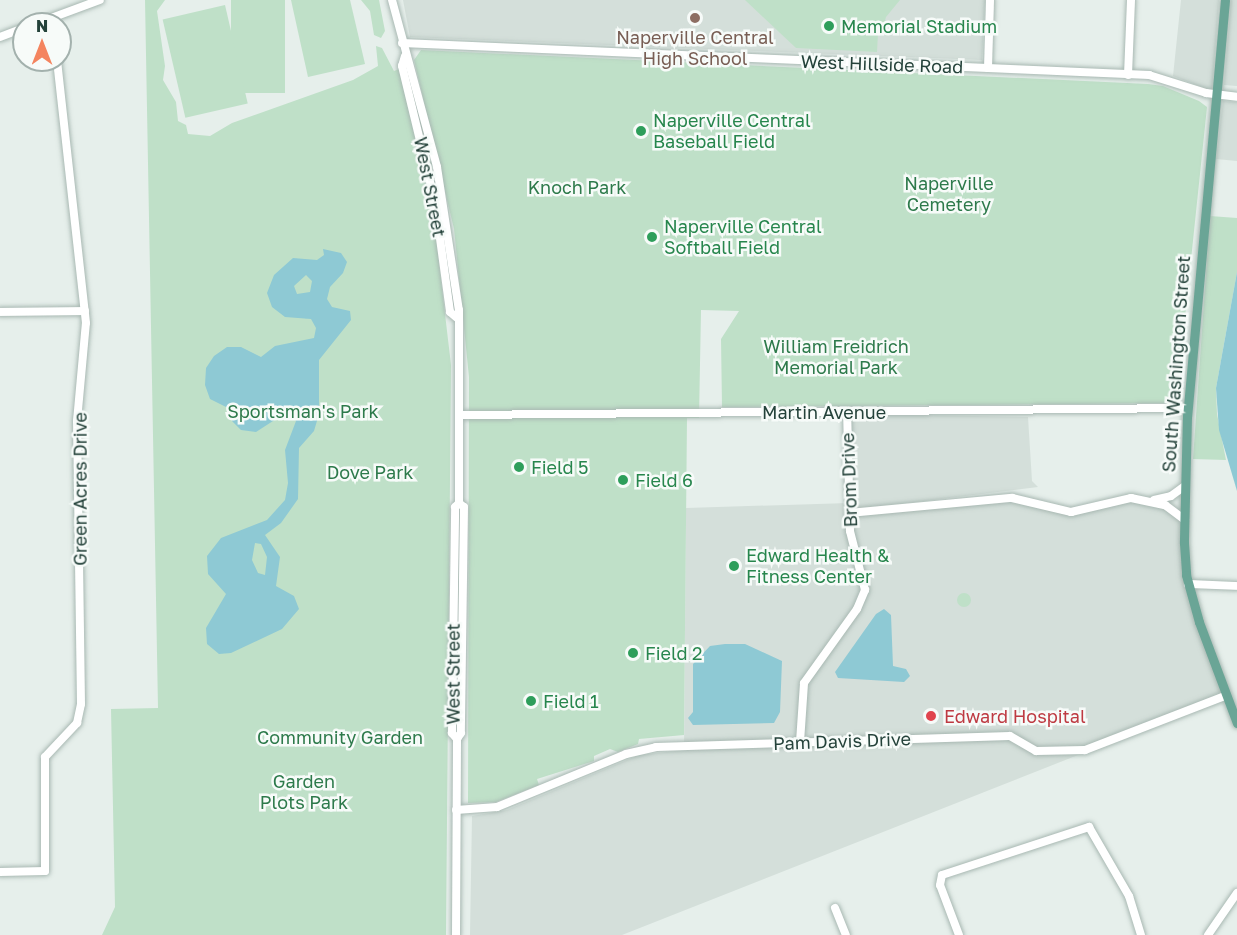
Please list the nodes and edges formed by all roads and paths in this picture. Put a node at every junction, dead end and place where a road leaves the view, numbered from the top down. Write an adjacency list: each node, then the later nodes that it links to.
1 (100, 0): 6 (street)
2 (392, 0): 7 (street, West Street)
3 (990, 0): 8 (street)
4 (1131, 0): 10 (street)
5 (1225, 0): 11 (main road, South Washington Street)
6 (72, 13)
7 (402, 43): 8 (street, West Hillside Road); 17 (street, West Street)
8 (988, 68): 10 (street, West Hillside Road)
9 (58, 72): 13 (street, Green Acres Drive)
10 (1128, 75): 11 (street, West Hillside Road)
11 (1216, 94): 12 (street, West Hillside Road); 15 (main road, South Washington Street)
12 (1237, 97)
13 (85, 311): 14 (street); 28 (street, Green Acres Drive)
14 (0, 312)
15 (1188, 408): 16 (street, Martin Avenue); 18 (main road, South Washington Street)
16 (847, 412): 17 (street, Martin Avenue); 20 (street, Brom Drive)
17 (461, 415): 27 (street, West Street)
18 (1185, 486): 19 (street); 21 (main road, South Washington Street)
19 (1153, 500): 20 (street); 21 (street)
20 (849, 513): 26 (street, Brom Drive)
21 (1185, 520): 22 (main road, South Washington Street)
22 (1188, 584): 23 (street); 24 (main road, South Washington Street)
23 (1237, 586)
24 (1225, 696): 25 (main road, South Washington Street); 26 (street, Pam Davis Drive)
25 (1237, 723)
26 (800, 742): 27 (street, Pam Davis Drive)
27 (456, 810): 31 (street, West Street)
28 (0, 872)
29 (1237, 893): 35 (street)
30 (835, 908): 32 (street)
31 (456, 935)
32 (846, 935)
33 (960, 935): 34 (street)
34 (1141, 935)
35 (1209, 935)

